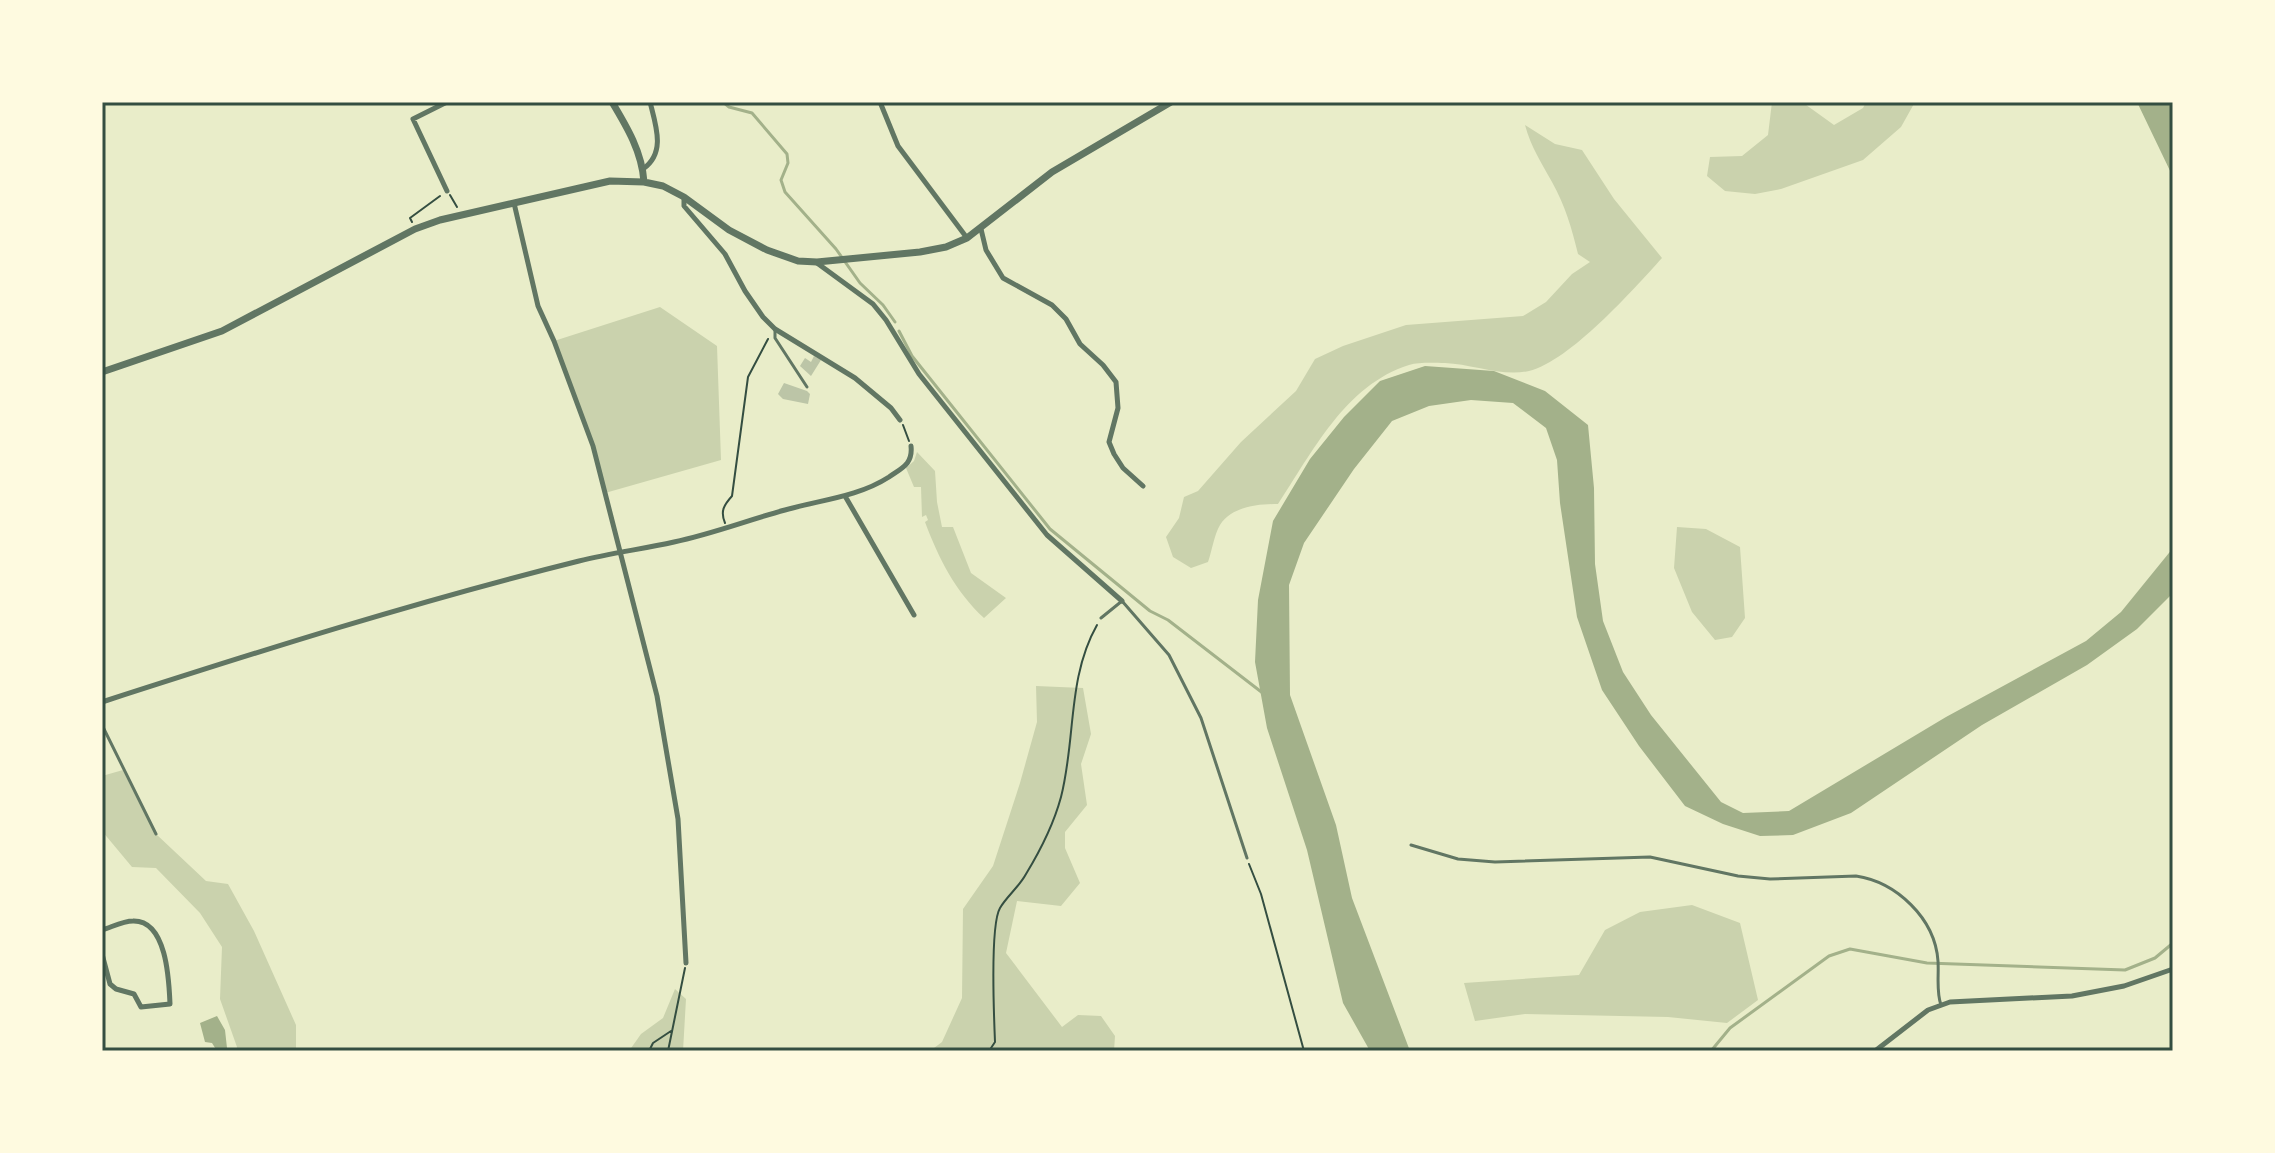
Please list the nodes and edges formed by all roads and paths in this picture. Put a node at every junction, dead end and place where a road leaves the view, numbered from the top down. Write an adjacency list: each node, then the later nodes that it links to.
1 (447, 102): 9 (street)
2 (612, 102): 7 (street)
3 (650, 102): 7 (street)
4 (880, 102): 15 (street)
5 (1171, 102): 6 (street)
6 (1161, 105): 14 (street)
7 (643, 169): 8 (street)
8 (644, 182): 10 (street); 11 (street)
9 (447, 191): 12 (path); 13 (path)
10 (684, 197): 16 (street); 17 (street)
11 (514, 203): 12 (street); 25 (street)
12 (462, 214): 13 (street)
13 (415, 229): 18 (street)
14 (981, 229): 15 (street); 22 (street)
15 (967, 238): 16 (street)
16 (817, 262): 26 (street)
17 (775, 329): 19 (lane); 20 (street); 24 (path)
18 (102, 372)
19 (807, 387)
20 (900, 420): 21 (path)
21 (911, 446): 23 (street)
22 (1143, 486)
23 (845, 496): 24 (street); 27 (street)
24 (727, 527): 25 (street)
25 (621, 551): 29 (street); 36 (street)
26 (1122, 601): 28 (lane); 33 (lane)
27 (914, 615)
28 (1101, 618): 42 (path)
29 (102, 702)
30 (102, 725): 31 (lane)
31 (156, 834)
32 (1411, 845): 38 (lane)
33 (1247, 858): 43 (path)
34 (102, 930): 35 (street)
35 (102, 954)
36 (686, 963): 39 (path)
37 (2173, 969): 38 (street)
38 (1941, 1005): 44 (street)
39 (672, 1031): 40 (path); 41 (path)
40 (649, 1051)
41 (668, 1051)
42 (989, 1051)
43 (1304, 1051)
44 (1875, 1051)

